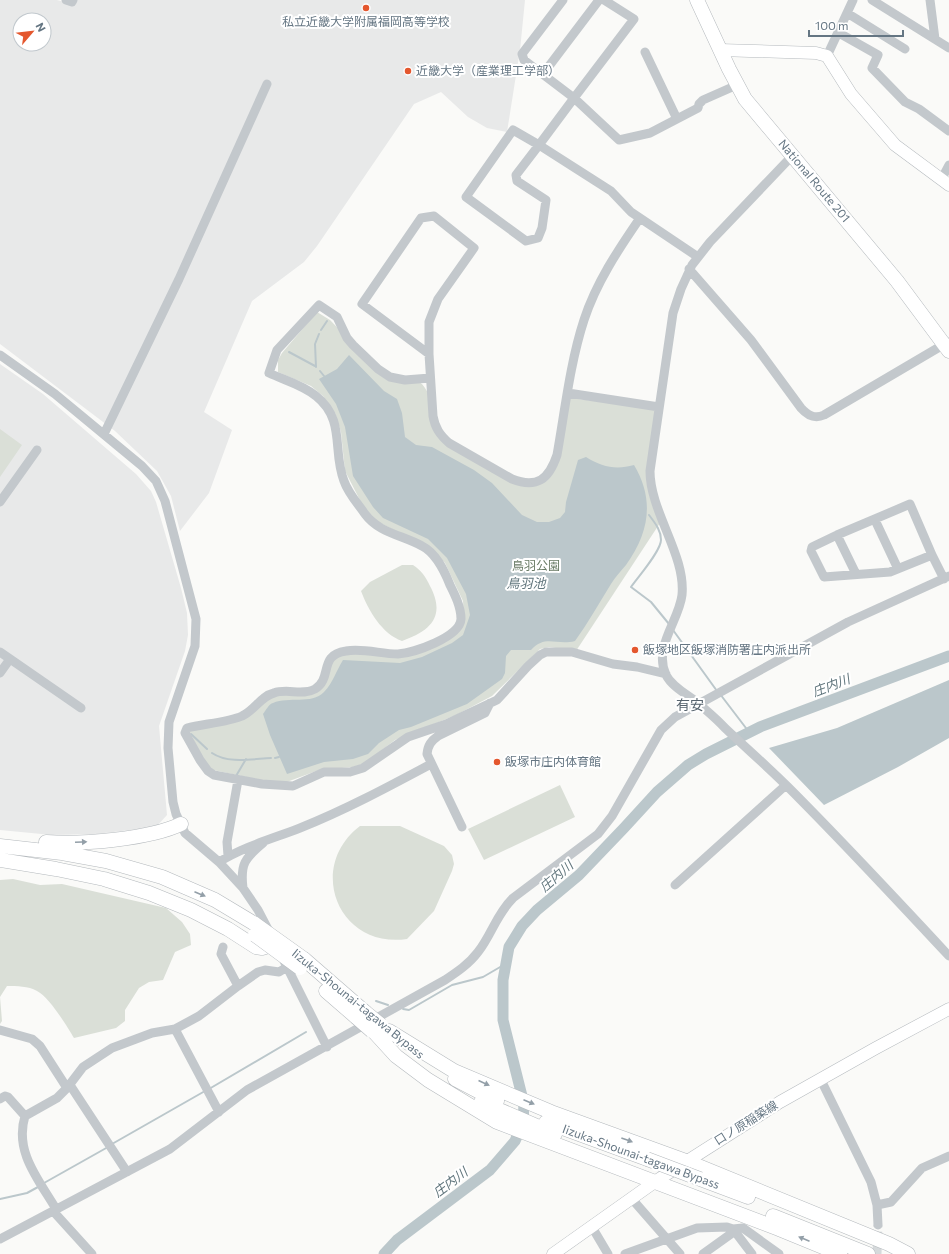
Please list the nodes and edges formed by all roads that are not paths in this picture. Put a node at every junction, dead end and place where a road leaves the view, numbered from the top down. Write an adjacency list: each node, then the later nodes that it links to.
1 (66, 0): 2 (street)
2 (73, 0)
3 (563, 0): 18 (street)
4 (599, 0): 18 (street)
5 (604, 0): 21 (street)
6 (697, 0): 15 (highway, National Route 201)
7 (853, 0): 10 (street)
8 (872, 0): 12 (street)
9 (930, 0): 12 (street)
10 (847, 13): 11 (street); 14 (street)
11 (839, 33): 17 (street); 23 (street)
12 (935, 39): 13 (street)
13 (949, 48)
14 (905, 49)
15 (720, 50): 17 (main road); 20 (highway, National Route 201)
16 (645, 52): 22 (street)
17 (827, 56): 27 (main road)
18 (543, 74): 21 (street)
19 (267, 84): 37 (street)
20 (737, 84): 22 (street); 25 (highway, National Route 201)
21 (574, 98): 22 (street); 24 (street)
22 (677, 119)
23 (949, 131)
24 (539, 145): 24 (street); 28 (street)
25 (792, 156): 29 (street); 31 (highway, National Route 201)
26 (949, 165): 27 (street)
27 (945, 182)
28 (640, 218): 29 (street); 35 (street)
29 (698, 257): 30 (street)
30 (689, 269): 31 (street); 36 (street)
31 (947, 346)
32 (429, 354): 32 (street); 34 (street)
33 (0, 355): 37 (street)
34 (430, 378): 35 (street); 54 (street)
35 (568, 393): 36 (street)
36 (659, 407): 49 (street)
37 (104, 434): 56 (street)
38 (37, 450): 39 (street)
39 (0, 502)
40 (875, 520): 41 (street); 42 (street); 43 (street)
41 (837, 535): 44 (street); 44 (street)
42 (932, 555): 43 (street); 45 (street)
43 (898, 569): 44 (street)
44 (856, 574)
45 (946, 577): 51 (street)
46 (0, 652): 47 (street)
47 (10, 659): 48 (street); 52 (street)
48 (0, 673)
49 (666, 674): 50 (street); 51 (street)
50 (490, 703): 53 (street); 54 (street)
51 (699, 704): 55 (street); 77 (street)
52 (81, 708)
53 (431, 764): 57 (street); 59 (street)
54 (238, 780): 62 (street)
55 (786, 785): 65 (street); 70 (street)
56 (181, 824): 58 (highway, one-way to 56); 64 (street)
57 (462, 827)
58 (0, 837)
59 (268, 840): 62 (street); 66 (street)
60 (0, 846): 67 (highway, Iizuka-Shounai-tagawa Bypass, one-way to 67)
61 (0, 854): 67 (highway, Iizuka-Shounai-tagawa Bypass)
62 (228, 856): 64 (street)
63 (0, 860): 68 (highway)
64 (219, 862): 66 (street)
65 (676, 885)
66 (243, 888): 68 (street)
67 (254, 929): 71 (highway, Iizuka-Shounai-tagawa Bypass, bridge)
68 (275, 944): 71 (street)
69 (223, 947): 72 (street)
70 (949, 956)
71 (297, 965): 72 (street); 76 (highway, Iizuka-Shounai-tagawa Bypass, bridge); 77 (street)
72 (238, 986): 74 (street)
73 (949, 1009): 78 (main road, 口ノ原稲築線)
74 (175, 1029): 79 (street); 82 (street)
75 (0, 1030): 79 (street)
76 (379, 1030): 81 (highway, one-way to 81); 81 (highway, Iizuka-Shounai-tagawa Bypass)
77 (327, 1047): 82 (street)
78 (820, 1078): 86 (main road, 口ノ原稲築線); 91 (street)
79 (68, 1087): 83 (street); 87 (street)
80 (0, 1099): 83 (street)
81 (502, 1108): 84 (highway); 84 (highway, one-way to 84)
82 (218, 1112): 87 (street)
83 (25, 1116): 92 (street)
84 (545, 1126): 86 (highway, one-way to 86); 88 (highway); 89 (highway, Iizuka-Shounai-tagawa Bypass, bridge)
85 (949, 1156): 91 (street)
86 (686, 1161): 88 (main road, 口ノ原稲築線); 109 (highway)
87 (127, 1172): 92 (street)
88 (656, 1181): 90 (main road, 口ノ原稲築線); 106 (highway, one-way to 88)
89 (696, 1182): 107 (highway, Iizuka-Shounai-tagawa Bypass); 108 (highway, Iizuka-Shounai-tagawa Bypass)
90 (632, 1199): 94 (main road, 口ノ原稲築線); 97 (street)
91 (877, 1205): 93 (street)
92 (55, 1210): 96 (street); 98 (street)
93 (878, 1225)
94 (592, 1228): 99 (main road, 口ノ原稲築線); 100 (street)
95 (734, 1230): 97 (street); 103 (street); 104 (street); 105 (street)
96 (0, 1239)
97 (668, 1240): 101 (street); 102 (street)
98 (92, 1254)
99 (553, 1254)
100 (608, 1254)
101 (625, 1254)
102 (680, 1254)
103 (703, 1254)
104 (752, 1254)
105 (779, 1254)
106 (840, 1254)
107 (868, 1254)
108 (892, 1254)
109 (908, 1254)

